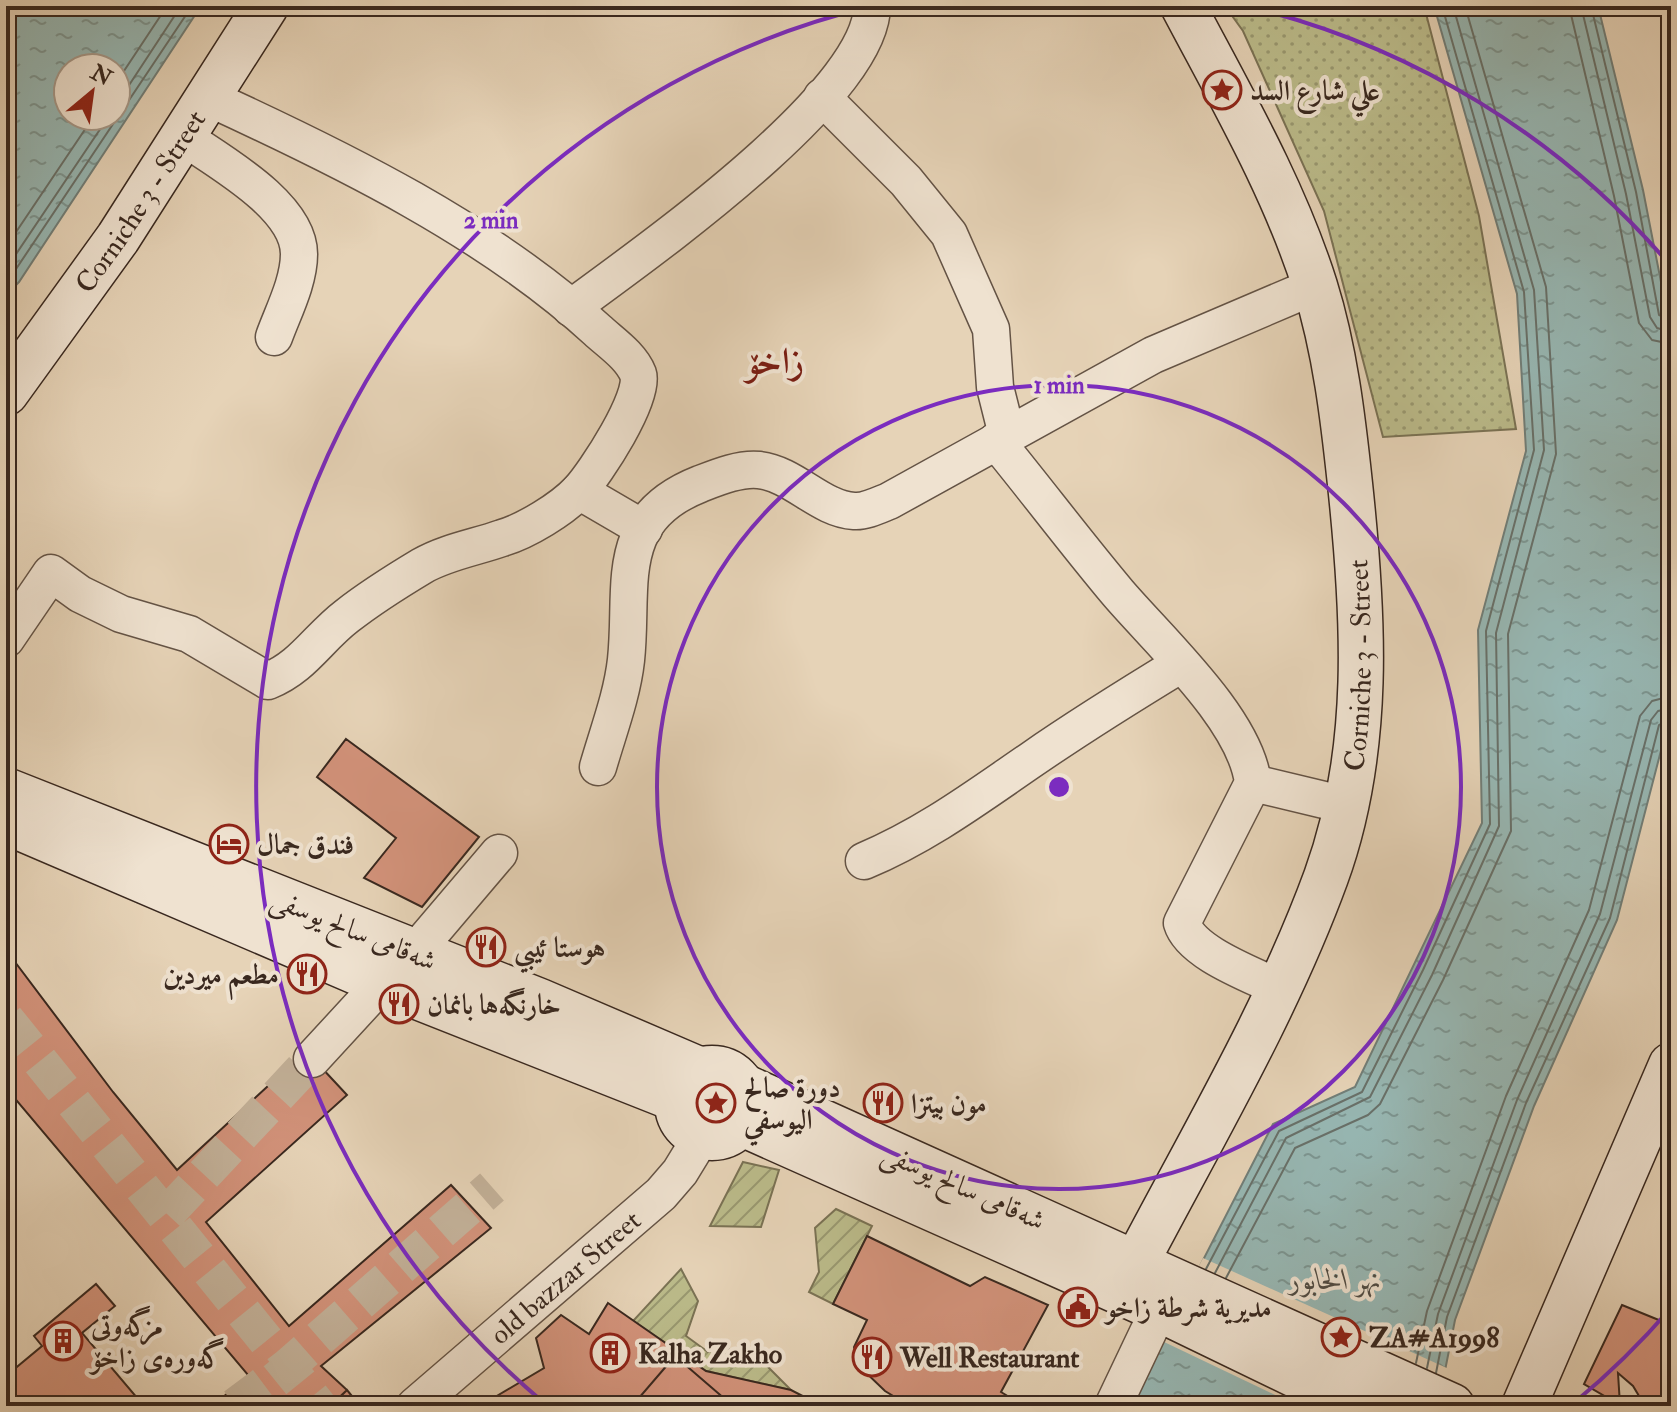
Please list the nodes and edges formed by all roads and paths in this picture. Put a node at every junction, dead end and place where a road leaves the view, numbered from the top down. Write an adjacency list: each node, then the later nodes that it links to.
1 (266, 6): 5 (main road, Corniche 3 - Street)
2 (872, 6): 4 (street)
3 (1183, 6): 7 (main road, Corniche 3 - Street)
4 (822, 97): 8 (street); 11 (street)
5 (209, 98): 6 (main road, Corniche 3 - Street); 8 (street)
6 (185, 138): 9 (street); 10 (main road, Corniche 3 - Street)
7 (1315, 286): 11 (street); 19 (main road, Corniche 3 - Street)
8 (571, 308): 12 (street)
9 (274, 337)
10 (6, 393)
11 (1002, 438): 13 (street); 15 (street)
12 (579, 491): 13 (street); 14 (street)
13 (644, 529): 16 (street)
14 (6, 639)
15 (1181, 664): 17 (street); 22 (street)
16 (598, 767)
17 (1253, 783): 19 (street); 25 (street)
18 (6, 790): 23 (main road, شەقامی سالح یوسفی)
19 (1345, 805): 25 (main road, Corniche 3 - Street)
20 (6, 822): 24 (main road, شەقامی سالح یوسفی)
21 (499, 853): 23 (street)
22 (864, 861)
23 (414, 953): 28 (main road, شەقامی سالح یوسفی)
24 (382, 983): 26 (street); 28 (main road, شەقامی سالح یوسفی)
25 (1279, 988): 30 (main road, Corniche 3 - Street)
26 (312, 1059)
27 (1671, 1065): 35 (main road)
28 (690, 1085): 29 (main road, شەقامی سالح یوسفی); 29 (main road)
29 (728, 1115): 30 (main road, شەقامی سالح یوسفی); 31 (street, old bazzar Street)
30 (1165, 1291): 32 (street); 33 (main road); 34 (main road)
31 (415, 1406)
32 (1113, 1406)
33 (1359, 1406)
34 (1452, 1406)
35 (1524, 1406)

